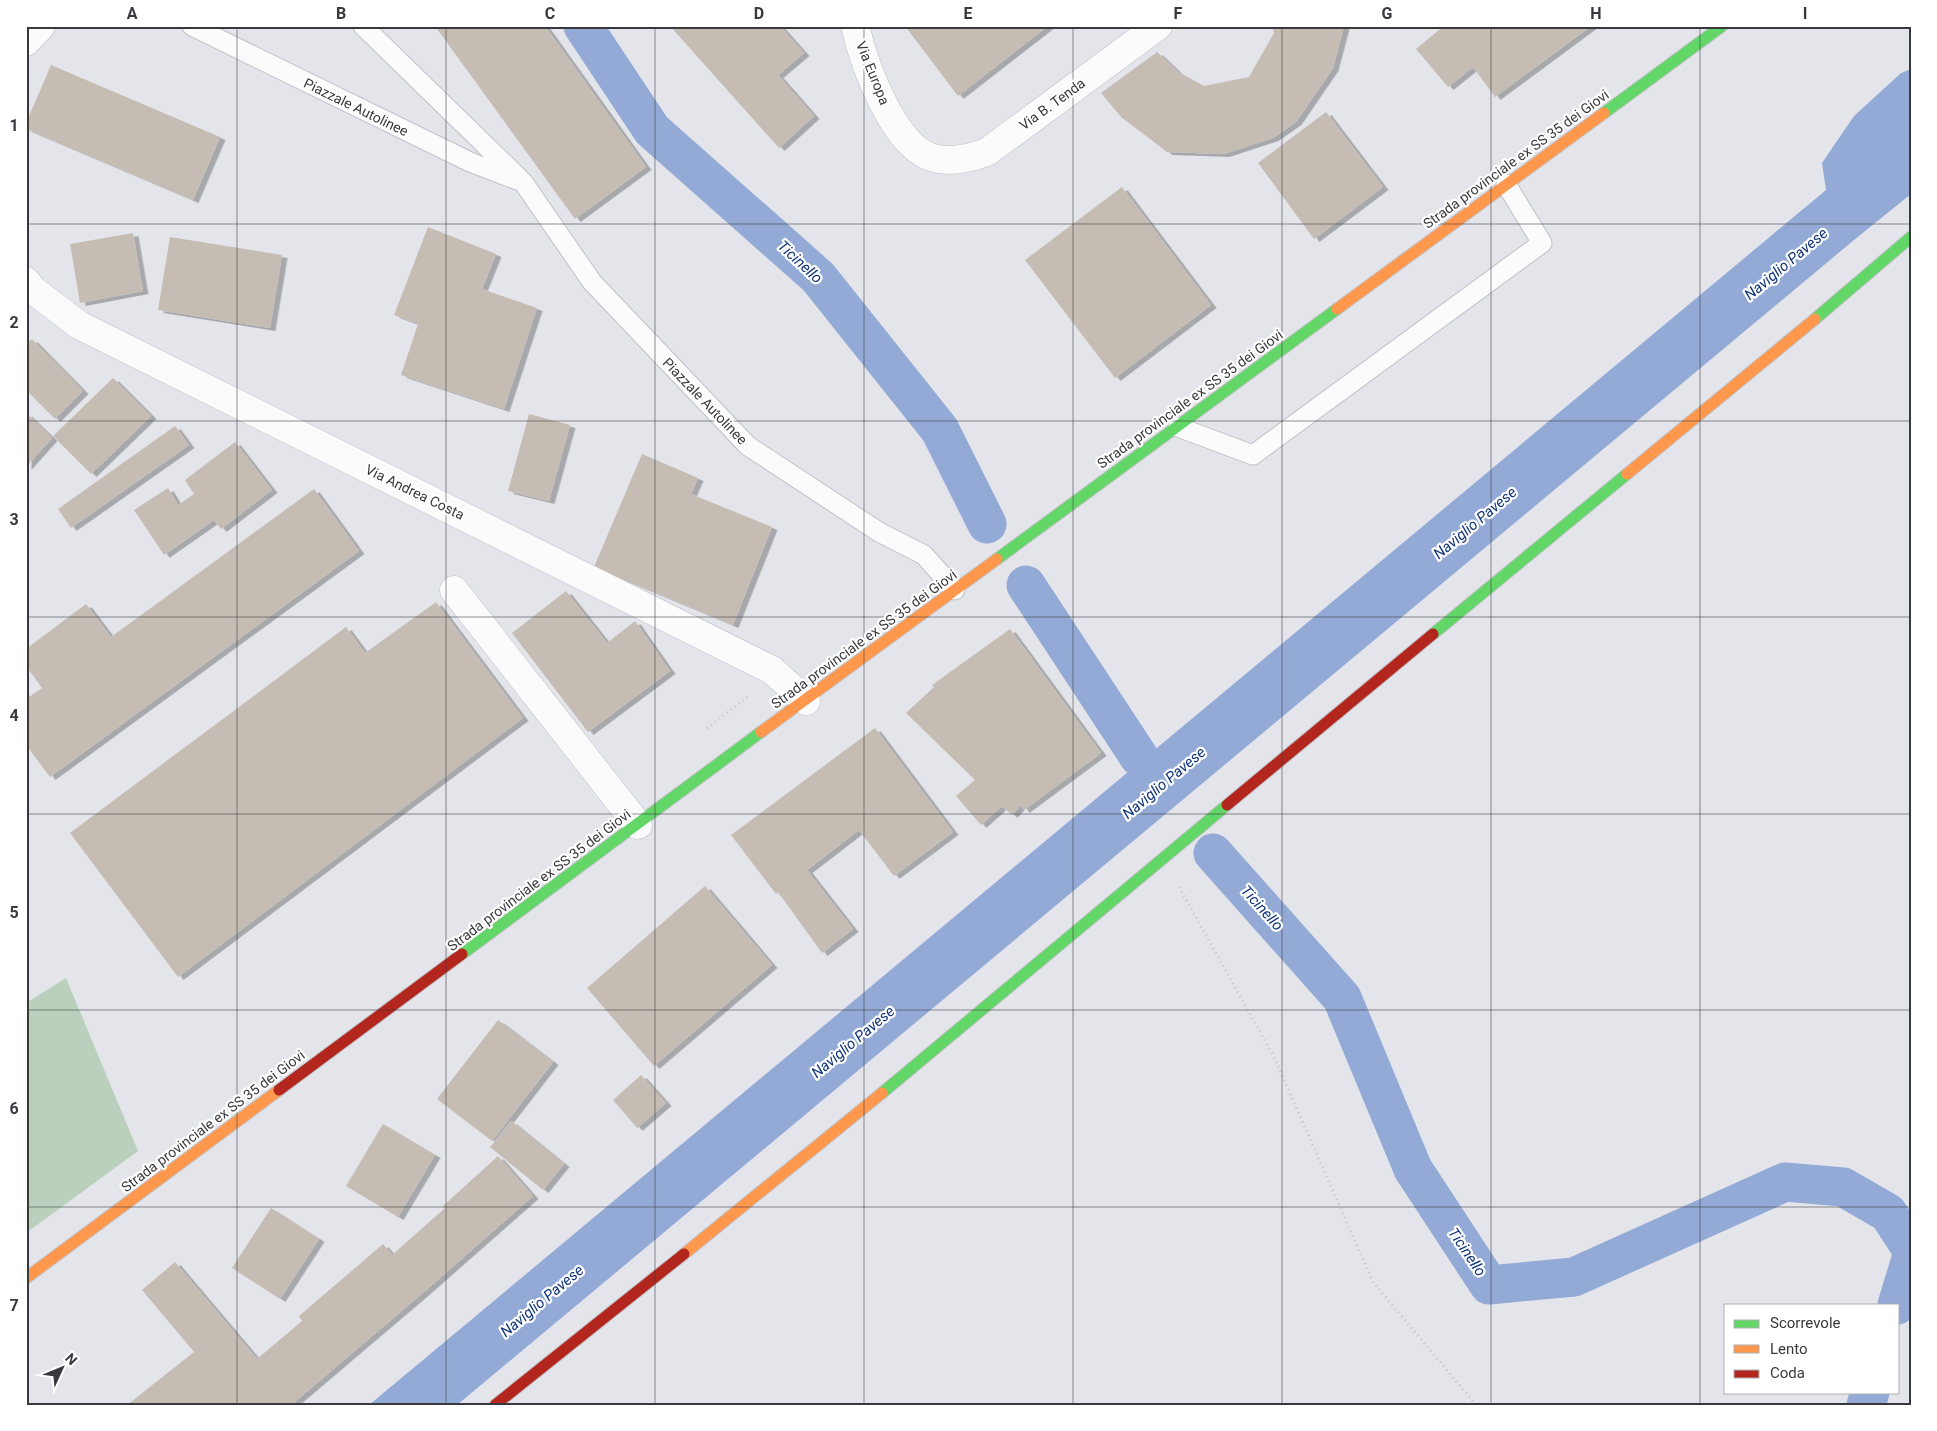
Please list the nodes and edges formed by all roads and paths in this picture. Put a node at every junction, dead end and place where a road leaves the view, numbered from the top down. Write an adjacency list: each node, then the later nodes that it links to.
1 (41, 26): 7 (street)
2 (192, 26): 9 (lane, Piazzale Autolinee)
3 (364, 26): 9 (lane, Piazzale Autolinee)
4 (856, 26): 8 (street, Via Europa)
5 (1158, 26): 8 (street, Via B. Tenda)
6 (1722, 26): 10 (main road, Strada provinciale ex SS 35 dei Giovi)
7 (26, 42)
8 (936, 159)
9 (523, 182): 15 (lane, Piazzale Autolinee)
10 (1506, 184): 13 (main road, Strada provinciale ex SS 35 dei Giovi); 13 (lane)
11 (1911, 237): 18 (main road)
12 (26, 280): 16 (street, Via Andrea Costa)
13 (1178, 427): 15 (main road, Strada provinciale ex SS 35 dei Giovi)
14 (454, 590): 17 (street)
15 (955, 590): 16 (main road, Strada provinciale ex SS 35 dei Giovi)
16 (806, 701): 17 (main road, Strada provinciale ex SS 35 dei Giovi)
17 (638, 825): 19 (main road, Strada provinciale ex SS 35 dei Giovi)
18 (1162, 859): 20 (main road); 21 (path)
19 (26, 1278)
20 (495, 1405)
21 (1476, 1405)

